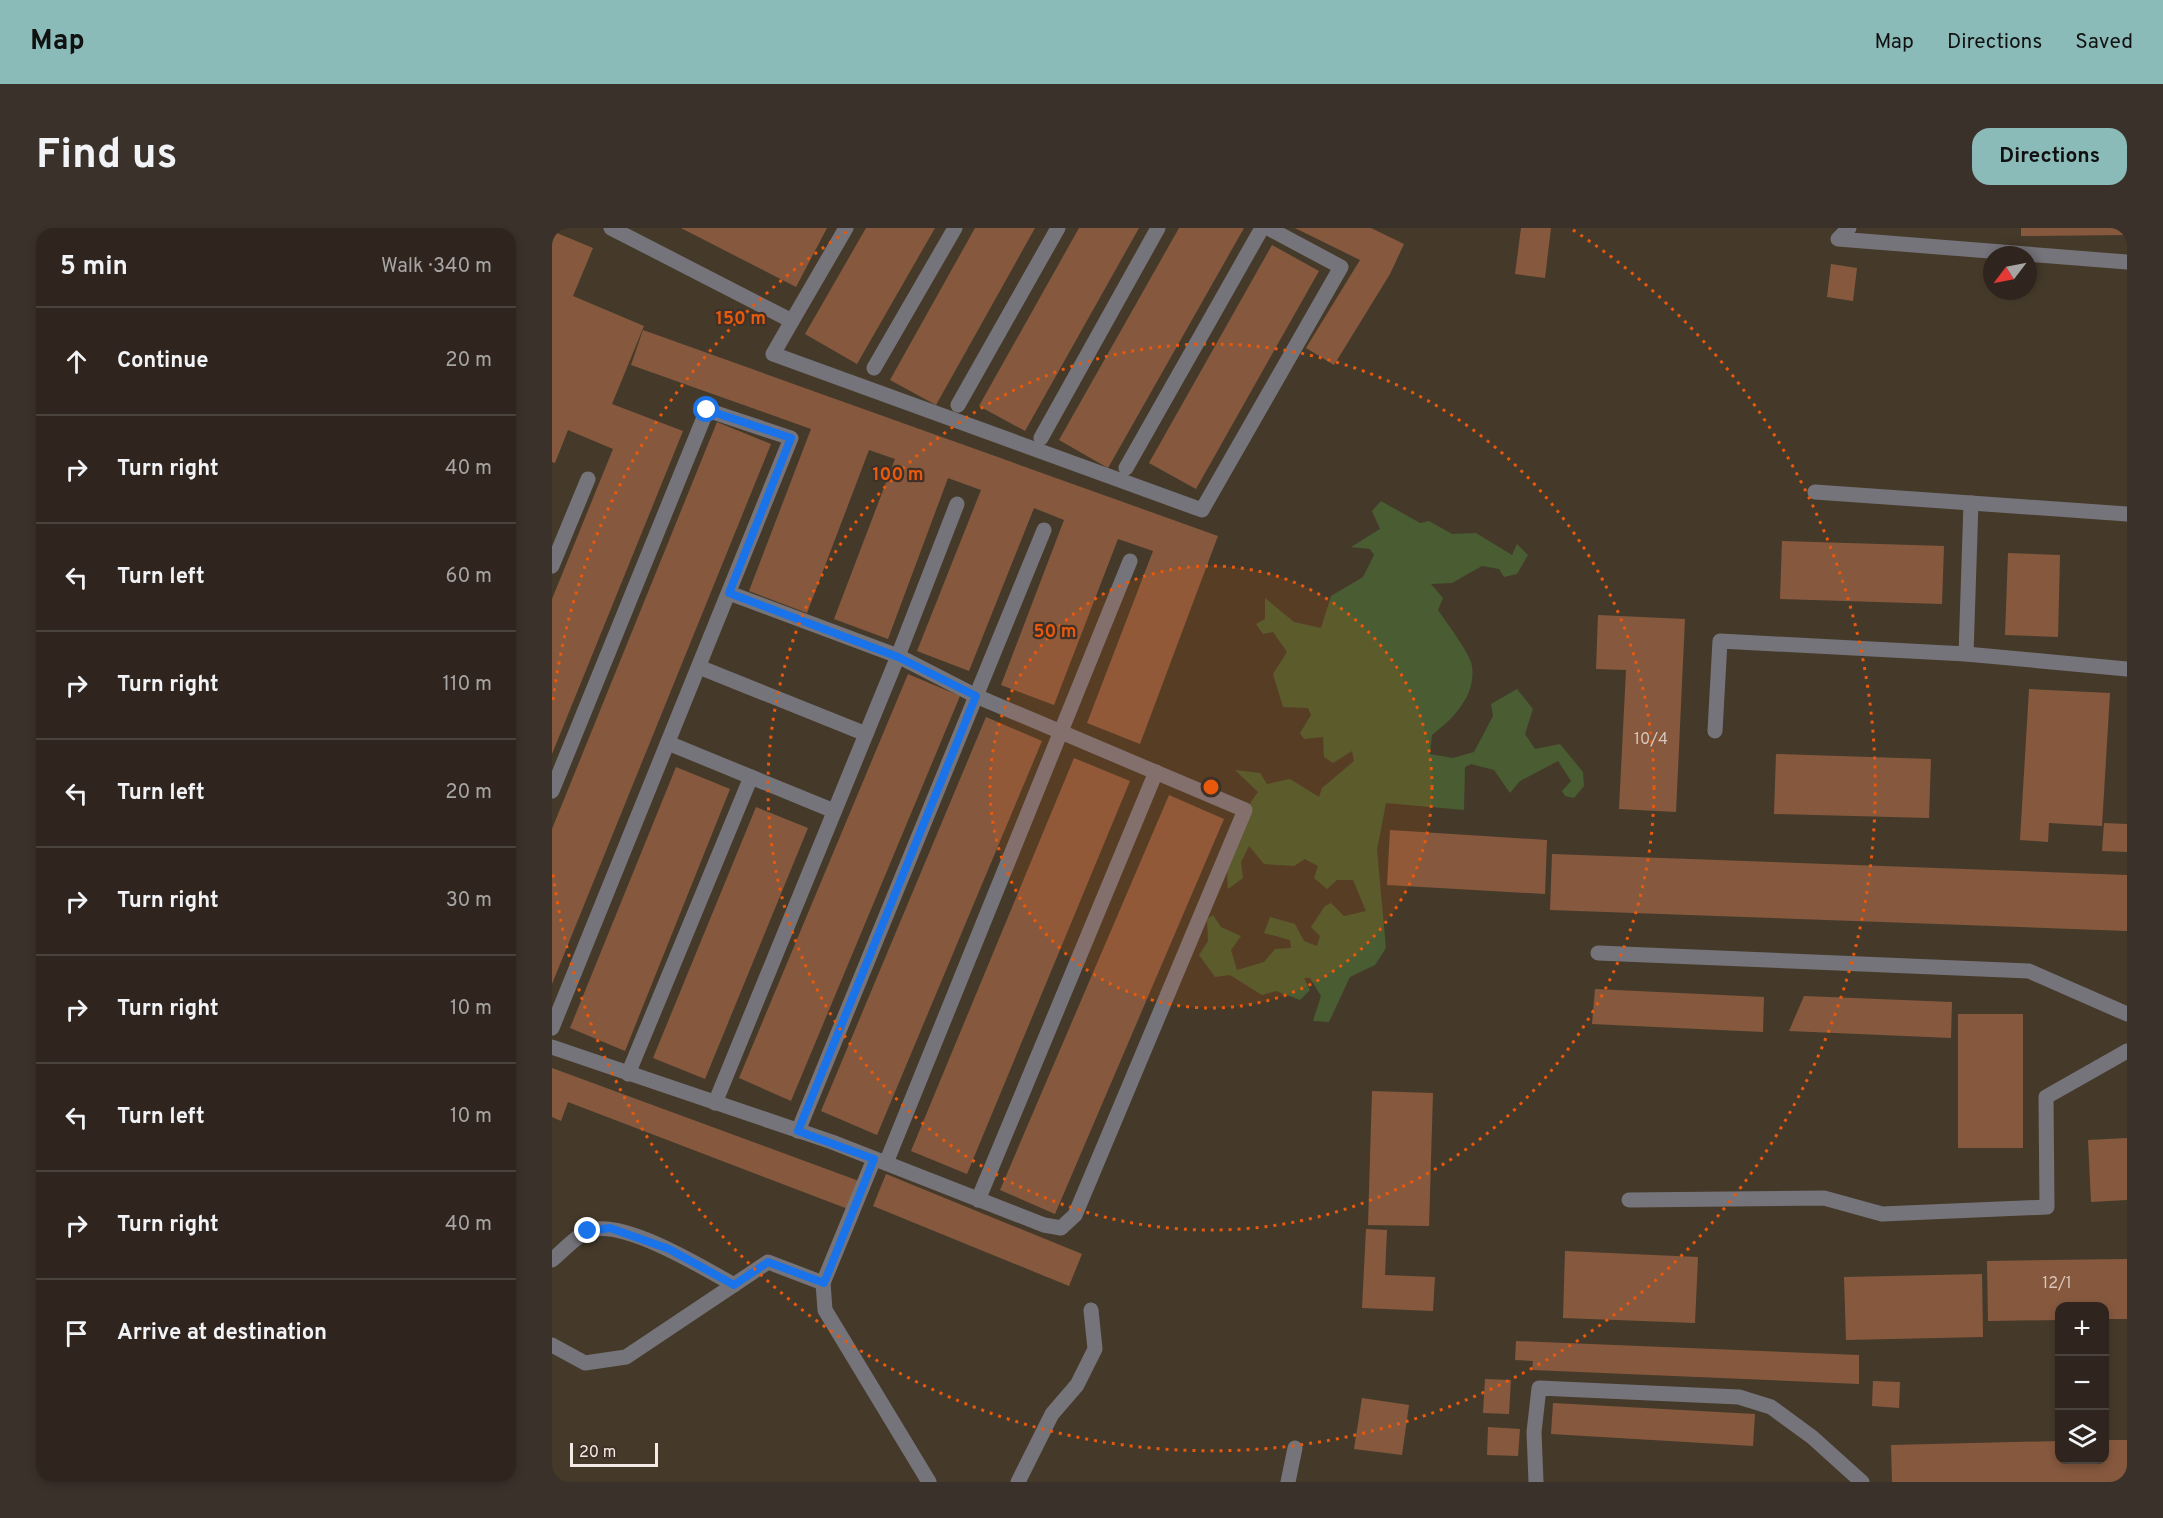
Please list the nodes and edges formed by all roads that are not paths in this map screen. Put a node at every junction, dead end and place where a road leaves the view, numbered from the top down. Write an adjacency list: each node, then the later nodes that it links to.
1 (611, 228): 10 (street)
2 (846, 228): 10 (street)
3 (955, 228): 11 (street)
4 (1058, 228): 12 (street)
5 (1158, 228): 13 (street)
6 (1262, 228): 14 (street)
7 (1268, 228): 10 (street)
8 (1849, 228): 9 (street)
9 (2127, 262)
10 (792, 321)
11 (874, 368)
12 (958, 405)
13 (1041, 438)
14 (1126, 468)
15 (588, 479): 22 (street)
16 (1815, 492): 17 (street)
17 (1971, 502): 19 (street); 24 (street)
18 (957, 504): 25 (street)
19 (2127, 514)
20 (1044, 530): 28 (street)
21 (1130, 561): 30 (street)
22 (552, 566)
23 (729, 593): 25 (street); 26 (street); 35 (street)
24 (1966, 654): 27 (street); 29 (street)
25 (898, 657): 28 (street); 31 (street)
26 (699, 667): 31 (street); 32 (street)
27 (2127, 669)
28 (976, 696): 30 (street); 44 (street)
29 (1715, 731)
30 (1060, 732): 33 (street); 45 (street)
31 (866, 734): 36 (street)
32 (668, 743): 34 (street); 39 (street)
33 (1156, 772): 46 (street); 46 (street)
34 (751, 777): 36 (street); 42 (street)
35 (552, 791)
36 (834, 811): 43 (street)
37 (1598, 953): 38 (street)
38 (2127, 1014)
39 (552, 1028)
40 (552, 1047): 42 (street)
41 (2127, 1051): 47 (street)
42 (628, 1074): 43 (street)
43 (715, 1103): 44 (street)
44 (798, 1131): 45 (street)
45 (880, 1161): 46 (street); 49 (street)
46 (978, 1200)
47 (1629, 1200)
48 (552, 1260): 50 (street)
49 (824, 1283): 50 (street); 54 (street)
50 (734, 1285): 52 (street)
51 (1091, 1310): 55 (street)
52 (552, 1345)
53 (1295, 1448): 56 (street)
54 (928, 1482)
55 (1018, 1482)
56 (1288, 1482)
57 (1536, 1482): 58 (street)
58 (1862, 1482)

